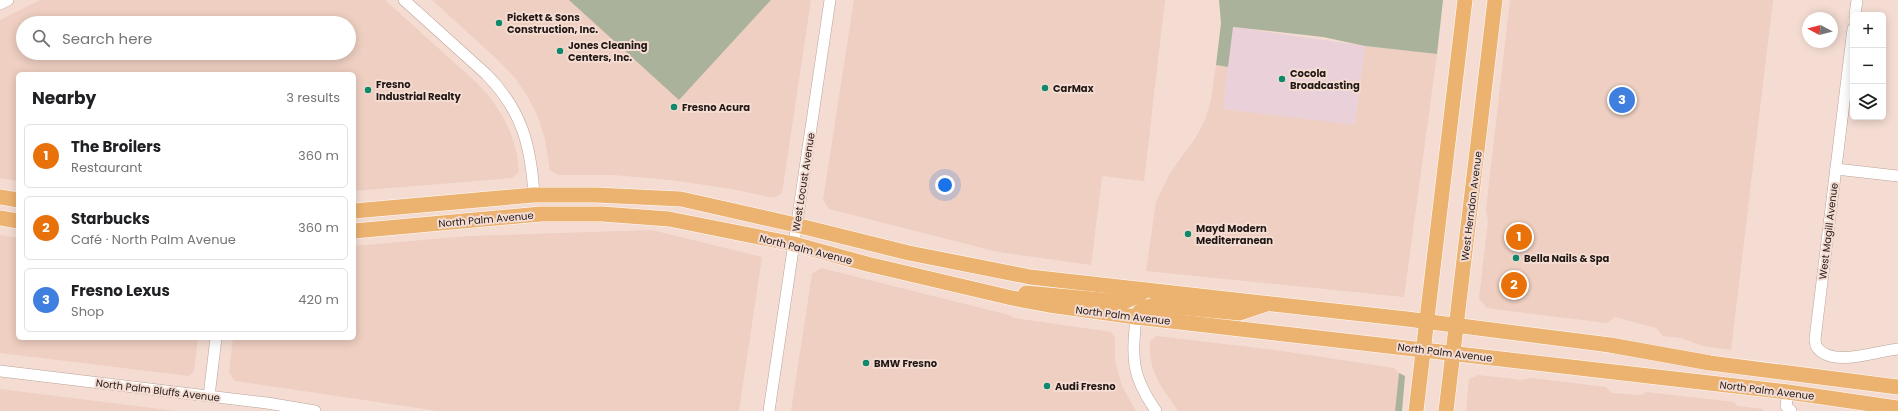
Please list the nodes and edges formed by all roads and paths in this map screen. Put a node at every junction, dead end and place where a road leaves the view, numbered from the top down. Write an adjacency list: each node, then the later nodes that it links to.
1 (8, 0): 7 (street)
2 (404, 0): 12 (street)
3 (830, 0): 18 (street, West Locust Avenue)
4 (1464, 0): 26 (main road)
5 (1495, 0): 27 (main road, West Herndon Avenue)
6 (1857, 0): 8 (street)
7 (0, 4)
8 (1855, 12)
9 (1851, 48): 10 (street, West Magill Avenue)
10 (1836, 169): 11 (street); 30 (street, West Magill Avenue)
11 (1898, 176)
12 (534, 195): 15 (main road, North Palm Avenue); 18 (main road, North Palm Avenue); 19 (main road)
13 (0, 197): 14 (main road)
14 (16, 200)
15 (356, 211)
16 (0, 218): 17 (main road)
17 (16, 221)
18 (796, 225): 21 (street, West Locust Avenue); 22 (main road, North Palm Avenue)
19 (390, 228): 20 (main road, North Palm Avenue); 21 (main road, North Palm Avenue)
20 (356, 230)
21 (794, 244): 23 (main road, North Palm Avenue); 39 (street, West Locust Avenue)
22 (1144, 290): 23 (main road); 24 (main road, North Palm Avenue)
23 (1012, 298): 25 (main road, North Palm Avenue)
24 (1269, 303): 25 (main road); 26 (main road, North Palm Avenue)
25 (1136, 317): 29 (main road, North Palm Avenue); 40 (street)
26 (1426, 322): 27 (main road, North Palm Avenue); 29 (main road)
27 (1456, 326): 31 (main road, West Herndon Avenue); 34 (main road, North Palm Avenue)
28 (216, 340): 36 (street)
29 (1423, 349): 31 (main road, North Palm Avenue); 41 (main road)
30 (1898, 349)
31 (1453, 354): 33 (main road, North Palm Avenue); 42 (main road, West Herndon Avenue)
32 (0, 372): 36 (street, North Palm Bluffs Avenue)
33 (1752, 388): 34 (main road); 35 (main road, North Palm Avenue)
34 (1898, 388)
35 (1788, 392): 37 (main road, North Palm Avenue); 43 (street)
36 (209, 396): 38 (street, North Palm Bluffs Avenue)
37 (1898, 408)
38 (315, 411)
39 (769, 411)
40 (1156, 411)
41 (1416, 411)
42 (1446, 411)
43 (1791, 411)

